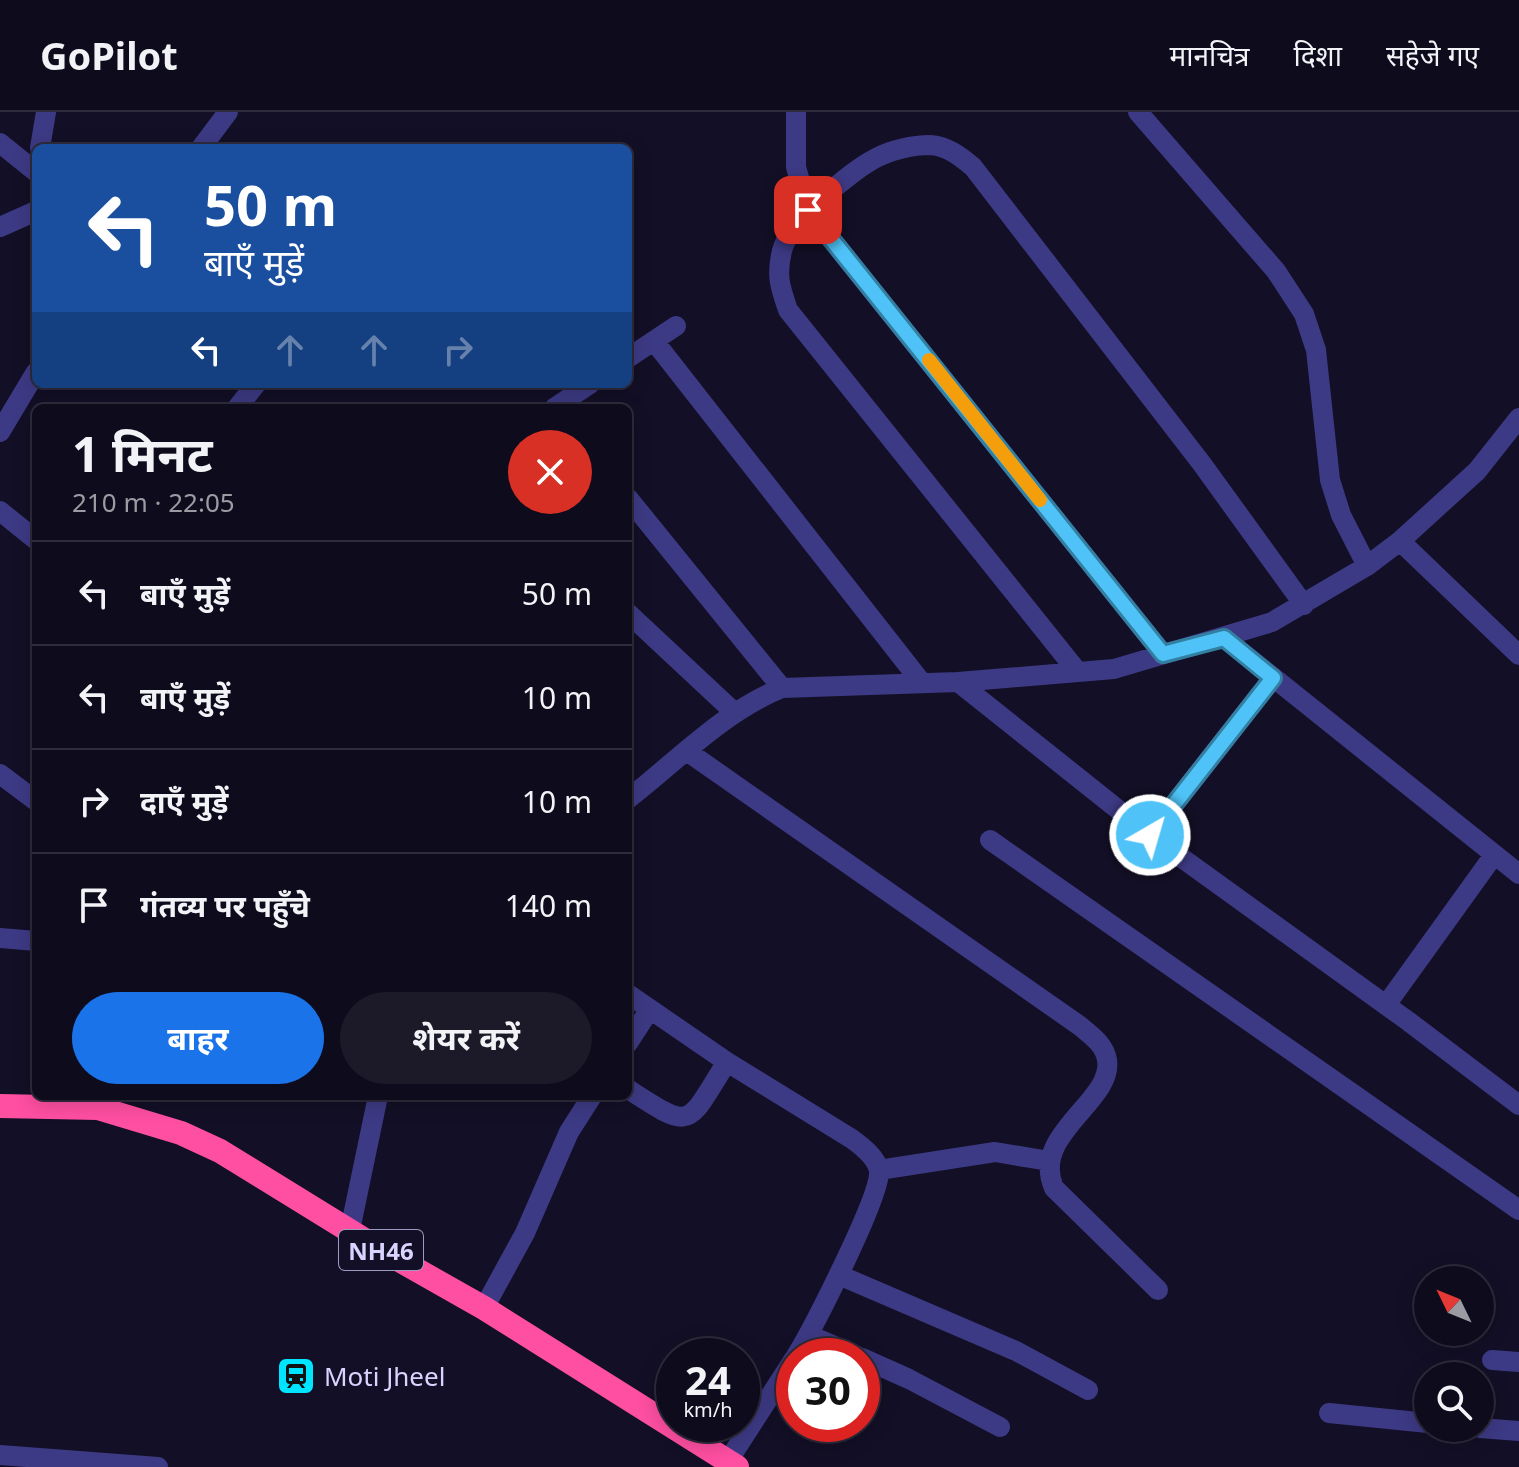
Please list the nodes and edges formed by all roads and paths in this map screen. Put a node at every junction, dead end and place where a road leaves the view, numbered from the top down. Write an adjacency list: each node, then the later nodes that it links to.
1 (46, 112): 6 (street)
2 (228, 112): 7 (street)
3 (796, 112): 9 (street)
4 (1138, 112): 26 (street)
5 (0, 143): 8 (street)
6 (41, 144)
7 (204, 144)
8 (32, 169)
9 (808, 210): 27 (street); 30 (street); 32 (street)
10 (32, 213): 11 (street)
11 (0, 227)
12 (676, 326): 13 (street)
13 (654, 341): 14 (street); 35 (street)
14 (632, 355)
15 (32, 379): 21 (street)
16 (253, 388): 18 (street)
17 (584, 388): 19 (street)
18 (240, 404)
19 (561, 404)
20 (1519, 418): 25 (street)
21 (0, 432)
22 (632, 503): 36 (street)
23 (0, 511): 24 (street)
24 (32, 537)
25 (1400, 541): 26 (street); 31 (street)
26 (1367, 566): 27 (street)
27 (1304, 605): 29 (street)
28 (632, 617): 37 (street)
29 (1224, 638): 30 (street); 33 (street)
30 (1163, 654): 32 (street)
31 (1519, 655)
32 (1077, 671): 34 (street)
33 (1273, 678): 42 (street); 44 (street)
34 (958, 682): 35 (street); 42 (street)
35 (922, 683): 36 (street)
36 (782, 688): 37 (street)
37 (735, 713): 38 (street)
38 (688, 752): 40 (street); 59 (street)
39 (0, 774): 41 (street)
40 (632, 796)
41 (32, 798)
42 (1150, 835): 49 (street)
43 (990, 840): 61 (street)
44 (1494, 855): 45 (street); 49 (street)
45 (1519, 874)
46 (0, 938): 47 (street)
47 (32, 941)
48 (632, 997): 50 (street)
49 (1386, 1005): 57 (street)
50 (650, 1009): 51 (street); 52 (street)
51 (632, 1037)
52 (727, 1062): 53 (street); 60 (street)
53 (632, 1092)
54 (377, 1100): 62 (street)
55 (589, 1100): 65 (street)
56 (100, 1102): 58 (highway, NH46); 62 (highway, NH46)
57 (1519, 1105)
58 (0, 1106)
59 (1049, 1161): 60 (street); 64 (street)
60 (879, 1170): 63 (street)
61 (1519, 1210)
62 (350, 1230): 65 (highway, NH46)
63 (839, 1275): 66 (street); 73 (street)
64 (1158, 1290)
65 (484, 1308): 80 (highway, NH46)
66 (809, 1335): 67 (street); 68 (street)
67 (807, 1338)
68 (816, 1338)
69 (1492, 1360): 70 (street)
70 (1519, 1362)
71 (880, 1366): 76 (street)
72 (776, 1390): 80 (street)
73 (1088, 1390)
74 (1329, 1413): 75 (street)
75 (1414, 1422)
76 (1000, 1427)
77 (1494, 1429): 78 (street)
78 (1519, 1431)
79 (0, 1455): 81 (street)
80 (733, 1464)
81 (158, 1467)

